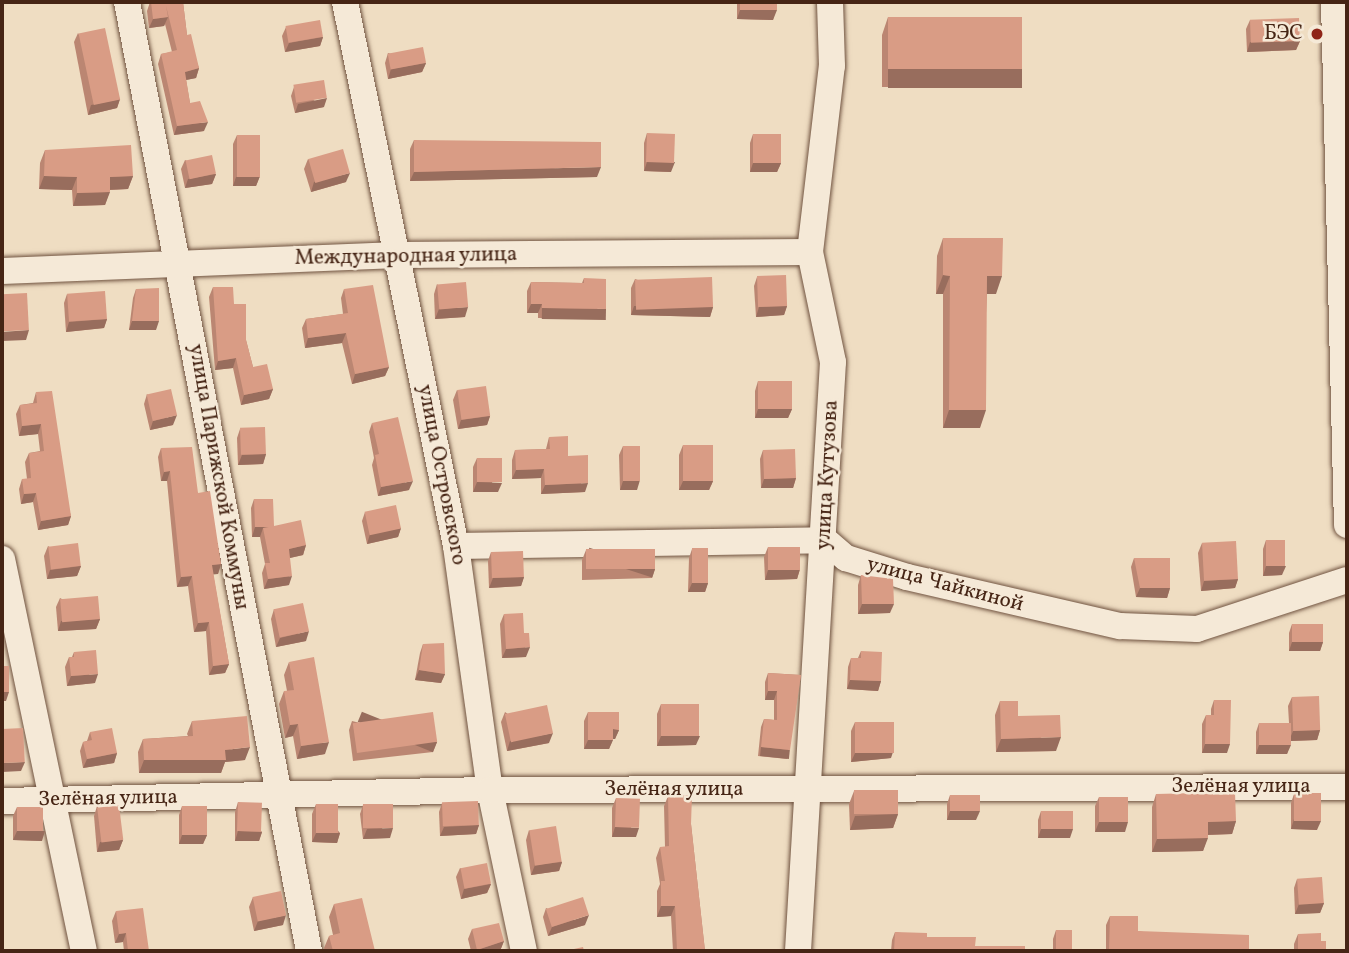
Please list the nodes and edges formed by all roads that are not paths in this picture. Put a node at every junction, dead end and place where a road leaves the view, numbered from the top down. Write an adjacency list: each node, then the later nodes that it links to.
1 (127, 2): 7 (street, улица Парижской Коммуны)
2 (345, 2): 6 (street, улица Островского)
3 (830, 2): 5 (street, улица Кутузова)
4 (1334, 2): 9 (street)
5 (810, 251): 6 (street, Международная улица); 10 (street, улица Кутузова)
6 (398, 255): 7 (street, Международная улица); 11 (street, улица Островского)
7 (179, 264): 8 (street, Международная улица); 17 (street, улица Парижской Коммуны)
8 (2, 271)
9 (1347, 525)
10 (825, 540): 11 (street); 13 (street, улица Чайкиной); 15 (street, улица Кутузова)
11 (456, 546): 16 (street, улица Островского)
12 (2, 559): 19 (street)
13 (1347, 580)
14 (1347, 787): 15 (street, Зелёная улица)
15 (807, 789): 16 (street, Зелёная улица); 23 (street, улица Кутузова)
16 (490, 790): 17 (street, Зелёная улица); 22 (street, улица Островского)
17 (277, 796): 19 (street, Зелёная улица); 21 (street, улица Парижской Коммуны)
18 (2, 801): 19 (street, Зелёная улица)
19 (54, 801): 20 (street)
20 (84, 951)
21 (309, 951)
22 (524, 951)
23 (798, 951)

